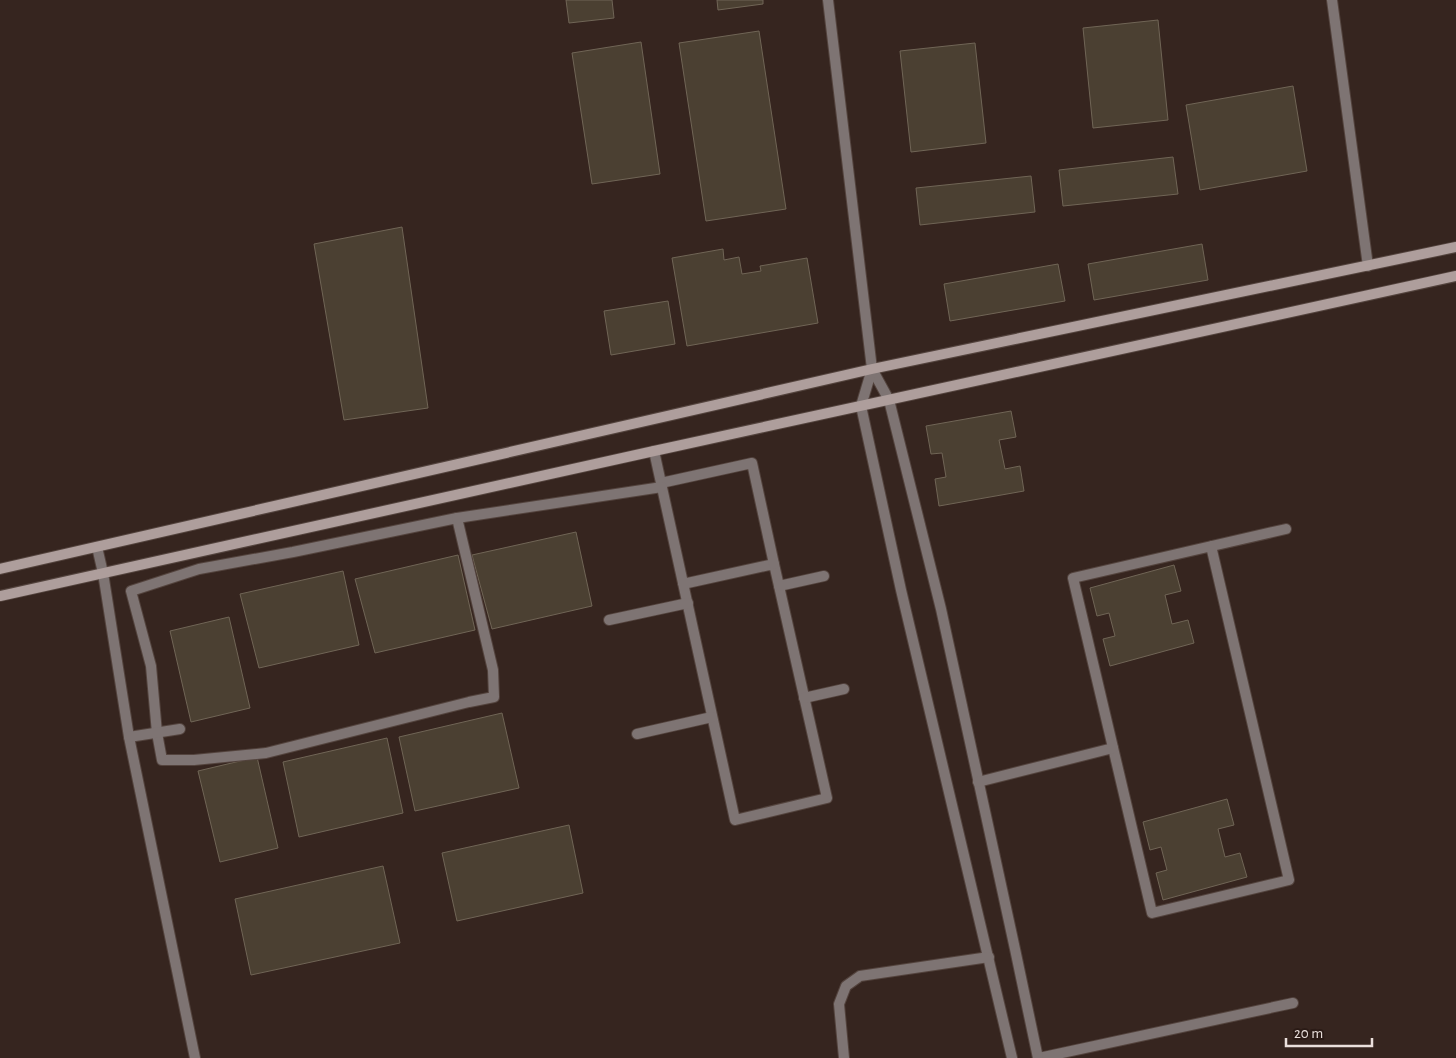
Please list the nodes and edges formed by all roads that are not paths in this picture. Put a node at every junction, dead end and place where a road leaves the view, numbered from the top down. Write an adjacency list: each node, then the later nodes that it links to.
1 (828, 0): 6 (street)
2 (1332, 0): 4 (street)
3 (1456, 247): 4 (street)
4 (1368, 266): 6 (street)
5 (1456, 276): 7 (street)
6 (872, 369): 7 (street); 8 (street); 14 (street)
7 (889, 400): 8 (street); 32 (street)
8 (861, 406): 9 (street); 33 (street)
9 (654, 451): 10 (street); 17 (street)
10 (662, 485): 11 (street); 15 (street); 19 (street)
11 (457, 518): 28 (street); 28 (street)
12 (1286, 529): 13 (street)
13 (1211, 546): 31 (street); 31 (street)
14 (97, 547): 16 (street); 17 (street)
15 (774, 564): 19 (street); 20 (street)
16 (0, 569)
17 (103, 573): 21 (street); 30 (street)
18 (824, 576): 20 (street)
19 (684, 584): 22 (street)
20 (779, 586): 25 (street)
21 (0, 596)
22 (688, 604): 23 (street); 26 (street)
23 (609, 620)
24 (844, 689): 25 (street)
25 (804, 698): 26 (street)
26 (712, 716): 29 (street)
27 (180, 730): 28 (street)
28 (157, 733): 30 (street)
29 (637, 734)
30 (129, 737): 35 (street)
31 (1113, 748): 32 (street)
32 (978, 782): 38 (street)
33 (989, 957): 36 (street); 37 (street)
34 (1292, 1003): 38 (street)
35 (195, 1058)
36 (844, 1058)
37 (1012, 1058)
38 (1038, 1058)

